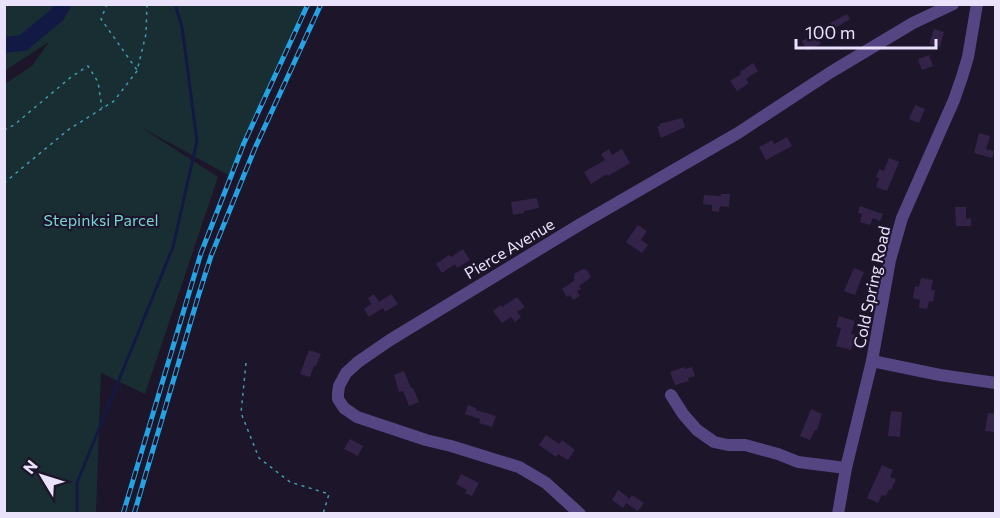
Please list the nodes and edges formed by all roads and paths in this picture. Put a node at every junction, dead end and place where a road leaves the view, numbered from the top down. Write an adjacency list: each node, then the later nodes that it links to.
1 (107, 4): 5 (path)
2 (147, 4): 5 (path)
3 (953, 4): 15 (street, Pierce Avenue)
4 (977, 4): 9 (street, Cold Spring Road)
5 (137, 71): 6 (path)
6 (102, 108): 7 (path); 8 (path)
7 (4, 130)
8 (4, 183)
9 (872, 361): 11 (street); 13 (street, Cold Spring Road)
10 (246, 363): 14 (path)
11 (996, 383)
12 (671, 395): 13 (street)
13 (846, 468): 16 (street, Cold Spring Road)
14 (323, 513)
15 (580, 513)
16 (838, 513)

